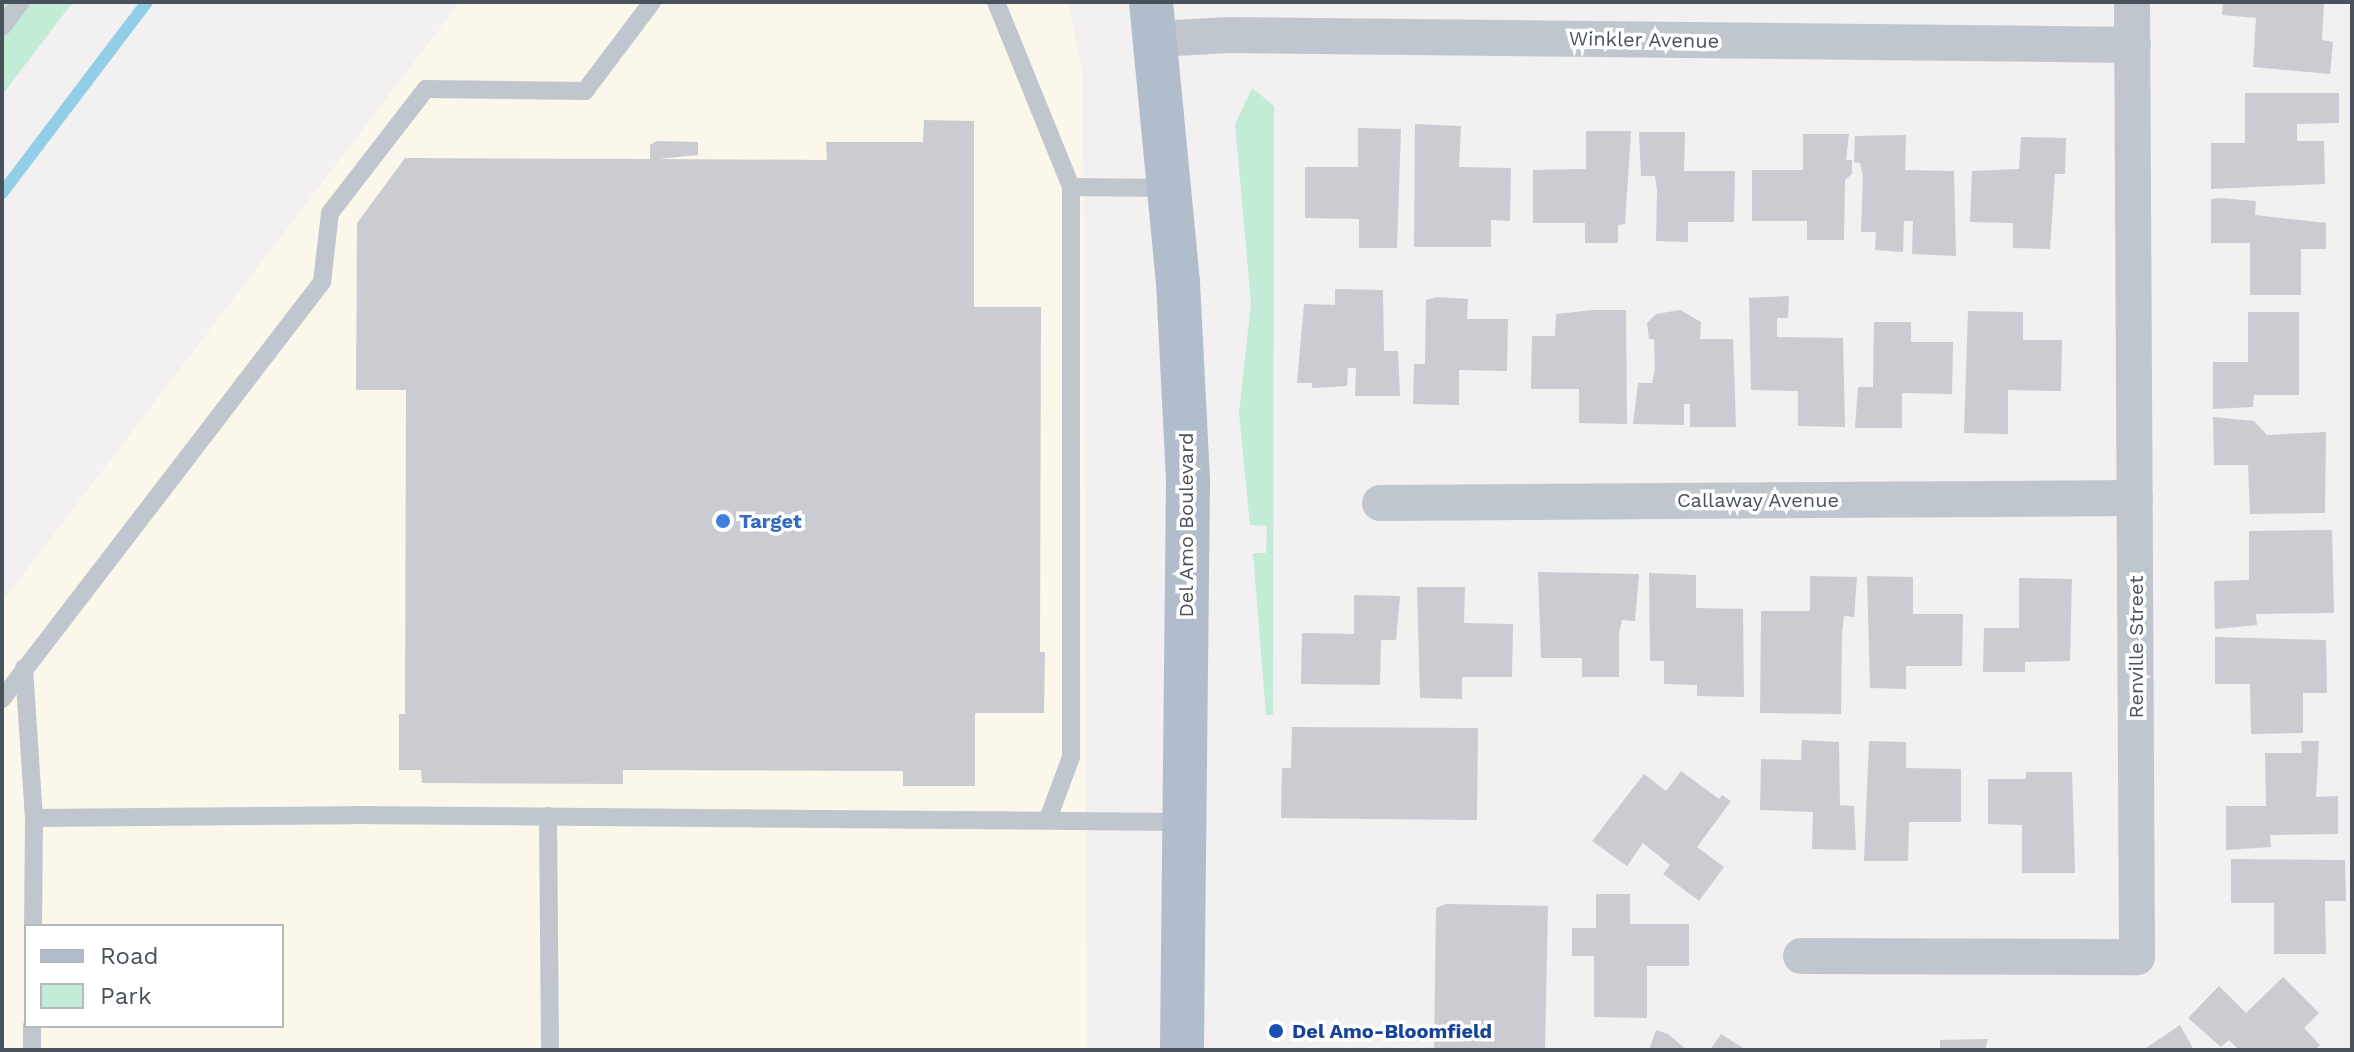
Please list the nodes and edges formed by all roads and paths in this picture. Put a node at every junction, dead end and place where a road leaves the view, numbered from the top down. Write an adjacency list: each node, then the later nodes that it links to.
1 (21, 2): 6 (lane)
2 (652, 2): 12 (lane)
3 (996, 2): 8 (lane)
4 (2132, 2): 7 (street, Renville Street)
5 (1154, 21): 7 (street, Winkler Avenue); 9 (main road, Del Amo Boulevard)
6 (2, 27)
7 (2133, 45): 10 (street, Renville Street)
8 (1071, 187): 9 (lane); 16 (lane)
9 (1170, 188): 17 (main road, Del Amo Boulevard)
10 (2135, 498): 11 (street, Callaway Avenue); 19 (street, Renville Street)
11 (1380, 503)
12 (24, 668): 13 (lane); 15 (lane)
13 (2, 699)
14 (548, 816): 15 (lane); 16 (lane); 22 (lane)
15 (34, 818): 18 (lane)
16 (1048, 819): 17 (lane)
17 (1183, 822): 23 (main road, Del Amo Boulevard)
18 (33, 924)
19 (1801, 956)
20 (32, 1028): 21 (lane)
21 (32, 1050)
22 (550, 1050)
23 (1182, 1050)

